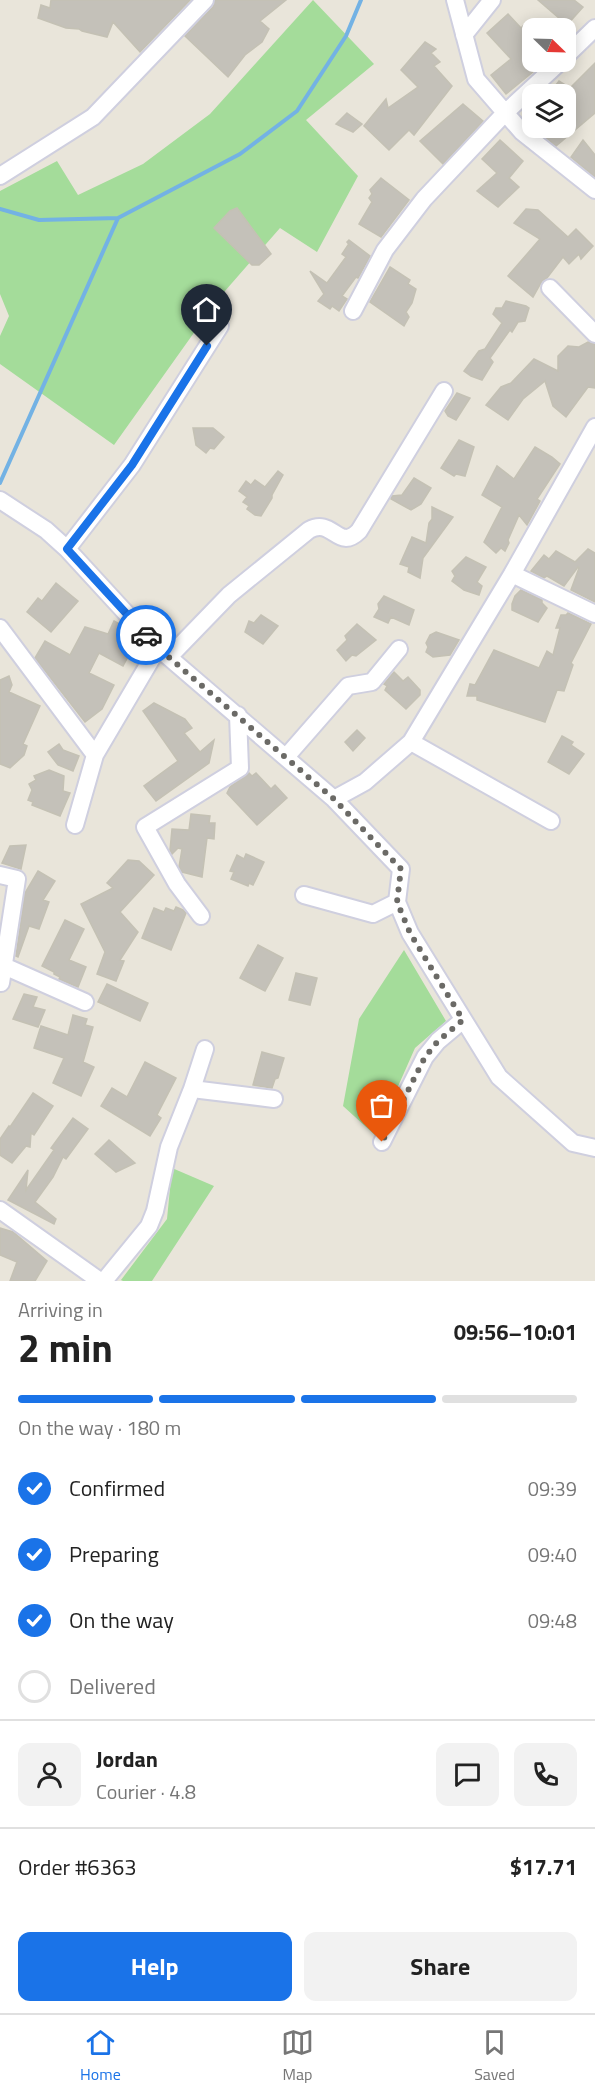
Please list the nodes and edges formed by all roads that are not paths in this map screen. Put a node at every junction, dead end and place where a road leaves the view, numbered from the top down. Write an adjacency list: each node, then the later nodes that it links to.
1 (205, 0): 9 (street)
2 (455, 0): 5 (street)
3 (492, 0): 5 (street)
4 (595, 28): 6 (street)
5 (464, 34): 8 (street)
6 (576, 46)
7 (549, 72): 8 (street)
8 (505, 112): 10 (street); 12 (street)
9 (0, 176)
10 (595, 190)
11 (550, 288): 14 (street)
12 (353, 311)
13 (220, 326): 18 (street)
14 (595, 334)
15 (444, 391): 23 (street)
16 (595, 427): 19 (street)
17 (0, 500): 18 (street)
18 (67, 549): 23 (street)
19 (512, 574): 20 (street); 25 (street)
20 (595, 614)
21 (0, 628): 26 (street)
22 (399, 650): 27 (street)
23 (163, 652): 24 (street); 26 (street)
24 (238, 715): 27 (street); 34 (street)
25 (411, 742): 28 (street); 29 (street)
26 (95, 755): 30 (street)
27 (286, 756): 28 (street)
28 (334, 799): 33 (street)
29 (551, 821)
30 (75, 825)
31 (0, 874): 35 (street)
32 (304, 896): 33 (street)
33 (397, 902): 38 (street)
34 (201, 916)
35 (4, 966): 36 (street); 37 (street)
36 (1, 983)
37 (85, 1002)
38 (463, 1020): 42 (street); 43 (street)
39 (205, 1049): 40 (street)
40 (192, 1089): 41 (street); 45 (street)
41 (274, 1099)
42 (382, 1142)
43 (595, 1148)
44 (0, 1210): 45 (street)
45 (102, 1281)

